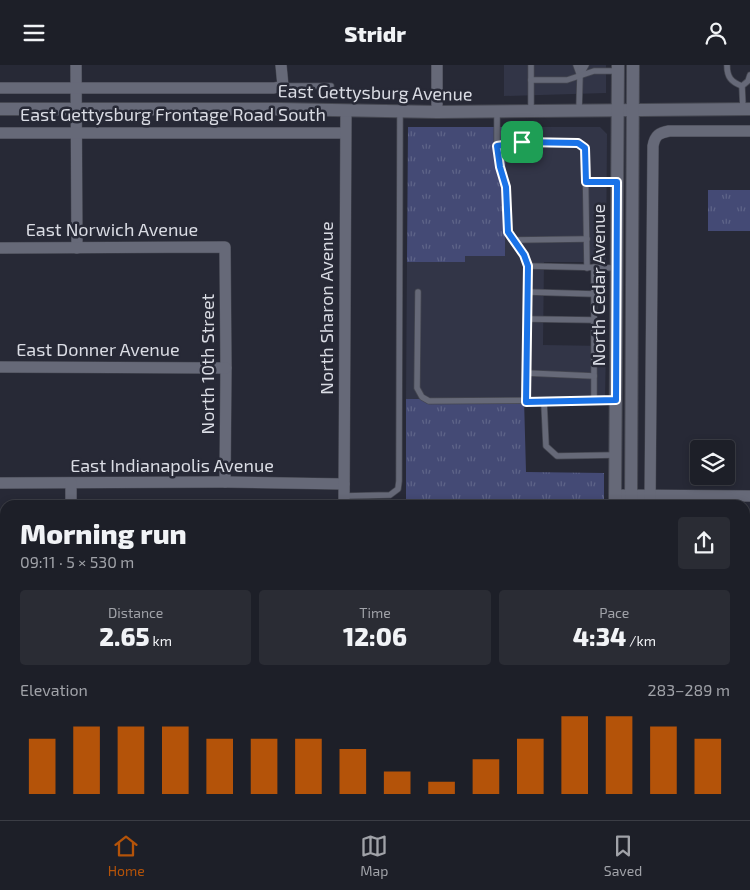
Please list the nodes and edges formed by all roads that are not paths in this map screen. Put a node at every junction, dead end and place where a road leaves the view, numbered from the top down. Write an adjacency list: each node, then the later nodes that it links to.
1 (76, 65): 18 (street)
2 (281, 65): 14 (street)
3 (437, 65): 27 (street)
4 (531, 65): 13 (lane)
5 (576, 65): 12 (lane)
6 (581, 65): 12 (lane)
7 (586, 65): 12 (lane)
8 (633, 65): 22 (main road, North Cedar Avenue)
9 (727, 65): 16 (lane)
10 (618, 68): 12 (lane); 21 (main road, North Cedar Avenue)
11 (750, 75): 16 (lane)
12 (580, 76): 13 (lane); 24 (lane)
13 (531, 80): 29 (lane)
14 (283, 86): 15 (lane); 18 (street)
15 (331, 86)
16 (742, 86): 23 (lane)
17 (0, 88): 18 (street)
18 (76, 88): 19 (street)
19 (77, 108): 20 (main road, East Gettysburg Avenue); 25 (main road, East Gettysburg Avenue); 32 (street)
20 (0, 109)
21 (618, 109): 22 (main road, East Gettysburg Avenue); 24 (main road, East Gettysburg Avenue); 36 (main road, North Cedar Avenue)
22 (633, 109): 23 (main road, East Gettysburg Avenue); 50 (main road, North Cedar Avenue)
23 (746, 109)
24 (579, 110): 29 (main road, East Gettysburg Avenue)
25 (346, 111): 26 (main road, East Gettysburg Avenue); 33 (street, North Sharon Avenue)
26 (400, 111): 27 (main road, East Gettysburg Avenue); 67 (lane)
27 (437, 111): 28 (main road, East Gettysburg Avenue)
28 (496, 111): 29 (main road, East Gettysburg Avenue); 34 (lane)
29 (531, 111)
30 (750, 131): 70 (street)
31 (0, 133): 32 (street, East Gettysburg Frontage Road South)
32 (77, 133): 33 (street, East Gettysburg Frontage Road South); 41 (street)
33 (345, 133): 63 (street, North Sharon Avenue)
34 (497, 146): 35 (lane); 38 (lane)
35 (586, 182): 36 (lane); 37 (lane)
36 (617, 182): 44 (main road, North Cedar Avenue)
37 (587, 239): 38 (lane); 43 (lane)
38 (514, 240): 42 (lane)
39 (225, 247): 41 (street, East Norwich Avenue); 52 (street, North 10th Street)
40 (0, 248): 41 (street, East Norwich Avenue)
41 (77, 248)
42 (528, 266): 43 (lane); 46 (lane)
43 (590, 267): 44 (lane); 47 (lane)
44 (617, 268): 50 (main road); 55 (main road, North Cedar Avenue)
45 (418, 292): 57 (lane)
46 (528, 292): 47 (lane); 48 (lane)
47 (594, 294): 49 (lane)
48 (527, 319): 49 (lane); 53 (lane)
49 (594, 320): 54 (lane)
50 (632, 322): 69 (main road, North Cedar Avenue)
51 (0, 367): 52 (street, East Donner Avenue)
52 (226, 368): 60 (street, North 10th Street)
53 (526, 373): 54 (lane); 57 (lane)
54 (594, 376): 56 (lane)
55 (616, 400): 56 (lane); 59 (main road, North Cedar Avenue)
56 (594, 401): 58 (lane)
57 (526, 402): 58 (lane)
58 (544, 402): 59 (lane)
59 (616, 455): 68 (main road, North Cedar Avenue)
60 (225, 482): 62 (street, East Indianapolis Avenue); 63 (street, East Indianapolis Avenue)
61 (0, 483): 62 (street, East Indianapolis Avenue)
62 (71, 483): 65 (street)
63 (344, 484): 66 (street, North Sharon Avenue)
64 (750, 495): 70 (street)
65 (71, 500)
66 (344, 500)
67 (352, 500)
68 (615, 500): 69 (street)
69 (631, 500): 70 (street)
70 (650, 500)

